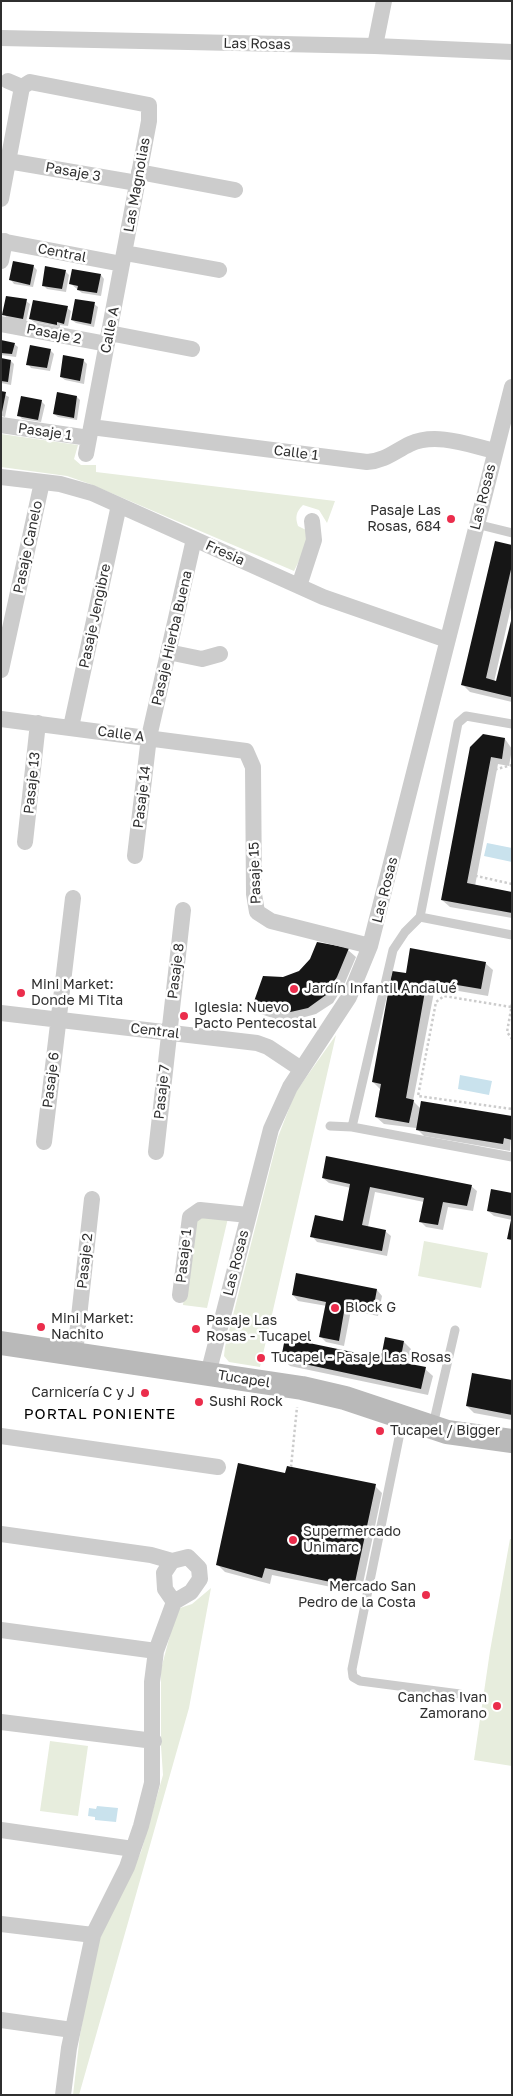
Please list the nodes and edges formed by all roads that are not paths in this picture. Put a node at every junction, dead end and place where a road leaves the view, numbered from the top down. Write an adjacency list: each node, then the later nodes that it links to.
1 (384, 1): 3 (street)
2 (1, 38): 3 (street, Las Rosas)
3 (375, 46): 4 (street, Las Rosas)
4 (512, 52)
5 (8, 161): 6 (street, Pasaje 3); 6 (street, Las Magnolias); 8 (street)
6 (138, 178): 7 (street, Pasaje 3); 10 (street, Las Magnolias)
7 (235, 190)
8 (1, 200)
9 (3, 241): 10 (street, Central); 11 (street)
10 (124, 259): 12 (street, Central); 14 (street, Calle A)
11 (1, 261)
12 (219, 270)
13 (1, 324): 14 (street, Pasaje 2)
14 (108, 339): 15 (street, Pasaje 2); 18 (street, Calle A)
15 (192, 349)
16 (512, 387): 19 (street, Las Rosas)
17 (1, 425): 18 (street, Pasaje 1)
18 (89, 440): 19 (street, Calle 1)
19 (495, 451): 24 (street, Las Rosas)
20 (1, 477): 21 (street, Fresia)
21 (42, 482): 22 (street, Fresia); 31 (street, Pasaje Canelo)
22 (119, 505): 26 (street, Fresia); 35 (street, Pasaje Jengibre)
23 (312, 521): 27 (street)
24 (476, 524): 25 (lane); 28 (street, Las Rosas)
25 (512, 533)
26 (194, 539): 27 (street, Fresia); 29 (street, Pasaje Hierba Buena)
27 (299, 586): 28 (street, Fresia)
28 (447, 640): 44 (street, Las Rosas)
29 (168, 652): 30 (street); 36 (street, Pasaje Hierba Buena)
30 (220, 654)
31 (1, 670)
32 (1, 719): 33 (street, Calle A)
33 (38, 723): 35 (street, Calle A); 38 (street, Pasaje 13)
34 (512, 724): 42 (lane)
35 (71, 727): 36 (street, Calle A)
36 (150, 737): 37 (street, Calle A); 39 (street, Pasaje 14)
37 (242, 748): 44 (street, Pasaje 15)
38 (25, 842)
39 (135, 856)
40 (73, 898): 46 (street, Pasaje 6)
41 (183, 910): 47 (street, Pasaje 8)
42 (420, 917): 43 (lane); 50 (lane)
43 (512, 935)
44 (370, 946): 48 (street, Las Rosas)
45 (1, 1012): 46 (street, Central)
46 (59, 1019): 47 (street, Central); 51 (street, Pasaje 6)
47 (169, 1032): 48 (street, Central); 52 (street, Pasaje 7)
48 (301, 1070): 55 (street, Las Rosas)
49 (330, 1126): 50 (lane)
50 (352, 1127): 53 (lane)
51 (44, 1142)
52 (156, 1152)
53 (512, 1157)
54 (92, 1199): 59 (street, Pasaje 2)
55 (248, 1215): 56 (street, Pasaje 1); 60 (street, Las Rosas)
56 (180, 1295)
57 (455, 1330): 62 (lane)
58 (1, 1343): 59 (main road, Tucapel)
59 (75, 1354): 60 (main road, Tucapel)
60 (208, 1374): 61 (main road, Tucapel)
61 (403, 1418): 62 (main road, Tucapel); 71 (lane)
62 (433, 1428): 64 (main road, Tucapel)
63 (1, 1436): 65 (street)
64 (512, 1441)
65 (218, 1467)
66 (1, 1534): 67 (street)
67 (172, 1561): 68 (street); 68 (street)
68 (174, 1602): 70 (street)
69 (1, 1630): 70 (street)
70 (156, 1651): 73 (street)
71 (460, 1694)
72 (1, 1722): 73 (street)
73 (154, 1741): 75 (street)
74 (1, 1830): 75 (street)
75 (133, 1849): 77 (street)
76 (1, 1924): 77 (street)
77 (92, 1935): 79 (street)
78 (1, 2020): 79 (street)
79 (72, 2030): 80 (street)
80 (63, 2095)

